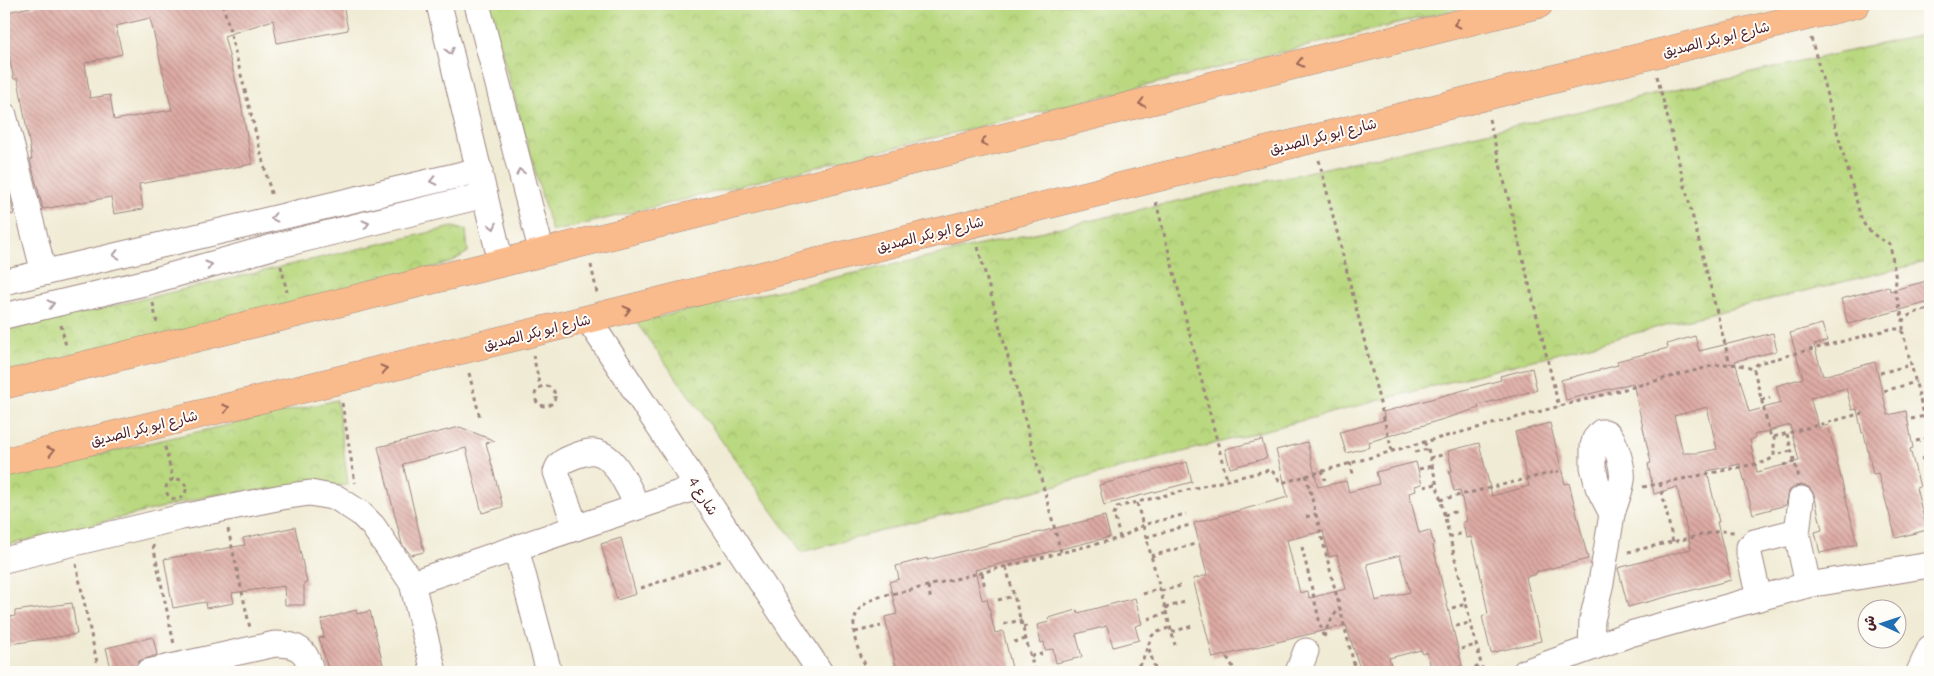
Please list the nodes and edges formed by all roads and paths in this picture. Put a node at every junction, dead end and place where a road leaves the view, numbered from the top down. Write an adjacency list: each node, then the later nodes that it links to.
1 (223, 4): 14 (path)
2 (439, 4): 11 (street, one-way to 11)
3 (477, 4): 18 (street, one-way to 3)
4 (1539, 4): 16 (main road, one-way to 16)
5 (1856, 4): 6 (main road, شارع ابو بكر الصديق)
6 (1805, 16): 7 (main road, شارع ابو بكر الصديق); 28 (path)
7 (1652, 54): 8 (main road, شارع ابو بكر الصديق); 33 (path)
8 (1483, 96): 10 (main road, شارع ابو بكر الصديق); 45 (path)
9 (4, 116): 20 (street)
10 (1313, 139): 12 (main road, شارع ابو بكر الصديق); 57 (path)
11 (480, 170): 13 (street); 14 (street, one-way to 14)
12 (1150, 180): 15 (main road, شارع ابو بكر الصديق); 76 (path)
13 (486, 195): 17 (street, one-way to 13); 19 (street, one-way to 19)
14 (277, 218): 20 (street, one-way to 20)
15 (971, 224): 27 (main road, شارع ابو بكر الصديق, one-way to 15); 109 (path)
16 (585, 242): 18 (main road); 27 (path)
17 (276, 246): 22 (street, one-way to 17); 25 (path)
18 (542, 253): 19 (main road)
19 (502, 263): 25 (main road)
20 (44, 272): 21 (street)
21 (4, 282)
22 (148, 282): 23 (street); 31 (path)
23 (56, 303): 26 (street, one-way to 23); 35 (path)
24 (1930, 309): 28 (path)
25 (293, 314): 31 (main road)
26 (4, 316)
27 (596, 317): 30 (main road, شارع ابو بكر الصديق); 80 (street, شارع 4)
28 (1903, 320): 29 (path)
29 (1903, 333): 34 (path); 36 (path)
30 (528, 334): 32 (main road, شارع ابو بكر الصديق); 41 (path)
31 (162, 346): 35 (main road)
32 (464, 350): 38 (main road, شارع ابو بكر الصديق, one-way to 32); 48 (path)
33 (1730, 364): 36 (path); 45 (path)
34 (1911, 365): 37 (path); 39 (path)
35 (71, 369): 40 (main road)
36 (1754, 370): 44 (path)
37 (1880, 373)
38 (338, 380): 50 (main road, شارع ابو بكر الصديق, one-way to 38); 89 (path)
39 (1916, 382): 42 (path); 47 (path)
40 (4, 385)
41 (540, 386): 41 (path)
42 (1884, 391)
43 (1770, 398): 44 (path)
44 (1762, 400): 52 (path)
45 (1559, 407): 55 (path)
46 (1863, 413): 51 (path)
47 (1924, 416): 49 (path); 53 (path)
48 (480, 418)
49 (1911, 419)
50 (160, 424): 65 (main road, شارع ابو بكر الصديق, one-way to 50); 75 (path)
51 (1787, 434): 52 (path); 58 (path)
52 (1774, 437): 78 (path)
53 (1930, 438): 54 (path)
54 (1916, 441)
55 (1424, 442): 56 (path); 57 (path)
56 (1428, 448): 59 (path); 63 (path)
57 (1392, 451): 66 (path)
58 (1791, 451): 61 (path); 67 (path)
59 (1415, 452)
60 (1446, 454): 63 (path)
61 (1779, 454)
62 (1930, 456): 64 (path)
63 (1430, 458): 69 (path)
64 (1921, 459)
65 (4, 462)
66 (1350, 462): 71 (path); 73 (path)
67 (1795, 462): 68 (path); 82 (path)
68 (1783, 465)
69 (1432, 466): 70 (path); 79 (path)
70 (1419, 469)
71 (1322, 470): 74 (path); 77 (path)
72 (1559, 471): 83 (path)
73 (1353, 474)
74 (1306, 475): 76 (path); 91 (path)
75 (173, 479): 75 (path)
76 (1227, 480): 84 (path)
77 (1325, 480)
78 (1660, 483): 85 (path); 103 (path)
79 (1436, 484): 81 (path); 83 (path)
80 (697, 487): 86 (street); 110 (street, شارع 4)
81 (1424, 487)
82 (1801, 499): 98 (street)
83 (1440, 500): 92 (path)
84 (1137, 502): 95 (path); 102 (path)
85 (1616, 503): 112 (street)
86 (638, 507): 97 (street); 97 (street)
87 (224, 509): 89 (street); 94 (street); 154 (path)
88 (1458, 511): 92 (path)
89 (360, 513): 117 (street)
90 (1186, 514): 95 (path)
91 (1316, 514): 93 (path); 131 (path)
92 (1444, 515): 101 (path)
93 (1306, 517)
94 (148, 525): 104 (street); 162 (path)
95 (1143, 525): 100 (path); 102 (path)
96 (1190, 526): 100 (path)
97 (576, 528): 108 (street)
98 (1796, 531): 106 (street); 118 (street)
99 (1463, 533): 101 (path)
100 (1146, 537): 111 (path)
101 (1449, 537): 130 (path)
102 (1120, 538): 109 (path)
103 (1673, 542): 106 (path); 112 (path)
104 (71, 544): 113 (street); 163 (path)
105 (1194, 544): 111 (path)
106 (1751, 544): 126 (street)
107 (1302, 547): 156 (path)
108 (516, 548): 117 (street); 167 (street)
109 (1061, 552): 115 (path)
110 (741, 554): 121 (path); 168 (street, شارع 4)
111 (1151, 556): 123 (path)
112 (1605, 557): 152 (street)
113 (4, 560)
114 (1930, 565): 118 (street)
115 (1006, 567): 116 (path); 125 (path)
116 (982, 573): 119 (path); 122 (path)
117 (412, 583): 166 (street)
118 (1808, 585): 126 (street)
119 (928, 586): 128 (path); 145 (path)
120 (1180, 586): 123 (path)
121 (641, 588)
122 (986, 588)
123 (1161, 590): 124 (path); 132 (path)
124 (1143, 594)
125 (1014, 596): 127 (path); 135 (path)
126 (1759, 598): 152 (street)
127 (998, 600)
128 (931, 601)
129 (1188, 601): 132 (path)
130 (1466, 604): 133 (path); 137 (path)
131 (1340, 607): 156 (path); 175 (path)
132 (1166, 608): 134 (path)
133 (1452, 608)
134 (1167, 613): 136 (path); 144 (path)
135 (1021, 620): 138 (path); 143 (path)
136 (1148, 620)
137 (1470, 623): 142 (path); 150 (path)
138 (1004, 624)
139 (1030, 625): 143 (path)
140 (1195, 625): 146 (path)
141 (881, 626): 145 (path)
142 (1456, 626)
143 (1023, 627): 147 (path)
144 (1171, 627): 146 (path); 151 (path)
145 (855, 632): 169 (path)
146 (1172, 632): 149 (path)
147 (1026, 639): 148 (path); 158 (path)
148 (1014, 642)
149 (1175, 645)
150 (1476, 646): 155 (path); 160 (path)
151 (1148, 647): 172 (path); 173 (path)
152 (1591, 647): 178 (street)
153 (1930, 648): 179 (street)
154 (254, 649): 162 (street); 165 (street)
155 (1461, 649)
156 (1309, 653)
157 (1042, 654): 158 (path)
158 (1031, 656): 171 (path)
159 (1227, 657): 174 (path)
160 (1481, 666): 176 (path); 177 (path)
161 (902, 667): 170 (path)
162 (177, 668): 164 (street)
163 (99, 672)
164 (148, 672)
165 (311, 672)
166 (434, 672)
167 (549, 672)
168 (820, 672)
169 (867, 672)
170 (880, 672)
171 (1035, 672)
172 (1133, 672)
173 (1156, 672)
174 (1236, 672)
175 (1356, 672)
176 (1459, 672)
177 (1483, 672)
178 (1525, 672)
179 (1920, 672)

